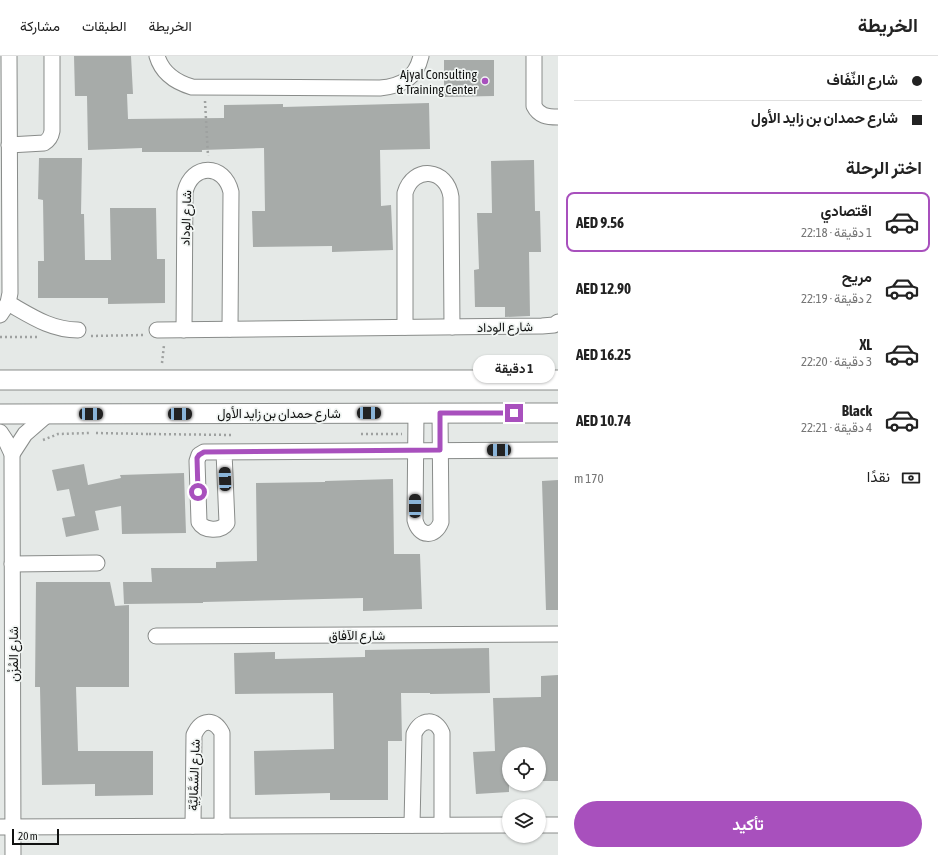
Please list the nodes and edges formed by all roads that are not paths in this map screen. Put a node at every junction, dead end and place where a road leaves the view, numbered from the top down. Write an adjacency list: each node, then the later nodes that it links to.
1 (9, 56): 7 (street)
2 (52, 56): 7 (street)
3 (157, 56): 4 (street)
4 (421, 56)
5 (534, 56): 6 (street)
6 (558, 118)
7 (9, 145): 8 (street)
8 (4, 309): 13 (street)
9 (558, 322): 11 (street, شارع الوداد)
10 (405, 327): 11 (street, شارع الوداد); 11 (street); 12 (street, شارع الوداد)
11 (452, 327)
12 (230, 329): 15 (street, شارع الوداد); 15 (street, شارع الوداد)
13 (78, 330)
14 (161, 330): 15 (street, شارع الوداد)
15 (184, 330)
16 (558, 366): 18 (main road)
17 (0, 380): 18 (main road)
18 (523, 380): 19 (main road)
19 (558, 380)
20 (416, 413): 21 (main road, شارع حمدان بن زايد الأول); 24 (main road, شارع حمدان بن زايد الأول); 26 (street)
21 (440, 413): 22 (main road, شارع حمدان بن زايد الأول); 27 (street)
22 (558, 413)
23 (0, 414): 24 (main road, شارع حمدان بن زايد الأول)
24 (48, 414): 30 (street)
25 (0, 432): 30 (street, شارع المُزْن)
26 (416, 450): 27 (street); 27 (street); 29 (street)
27 (440, 450): 28 (street)
28 (558, 450)
29 (224, 452): 29 (street)
30 (12, 454): 32 (street, شارع المُزْن)
31 (97, 563): 32 (street)
32 (12, 564): 33 (street, شارع المُزْن)
33 (6, 631): 43 (street, شارع المُزْن)
34 (558, 634): 35 (street, شارع الآفاق)
35 (156, 636)
36 (412, 825): 37 (street, شارع السَّمَّالِيَّة); 37 (street); 42 (street, شارع السَّمَّالِيَّة)
37 (442, 825): 38 (street, شارع السَّمَّالِيَّة)
38 (502, 825)
39 (546, 825): 40 (street)
40 (558, 825)
41 (193, 826): 42 (street, شارع السَّمَّالِيَّة); 42 (street, شارع السَّمَّالِيَّة); 43 (street, شارع السَّمَّالِيَّة)
42 (222, 826)
43 (6, 827): 44 (street, شارع المُزْن)
44 (13, 855)

